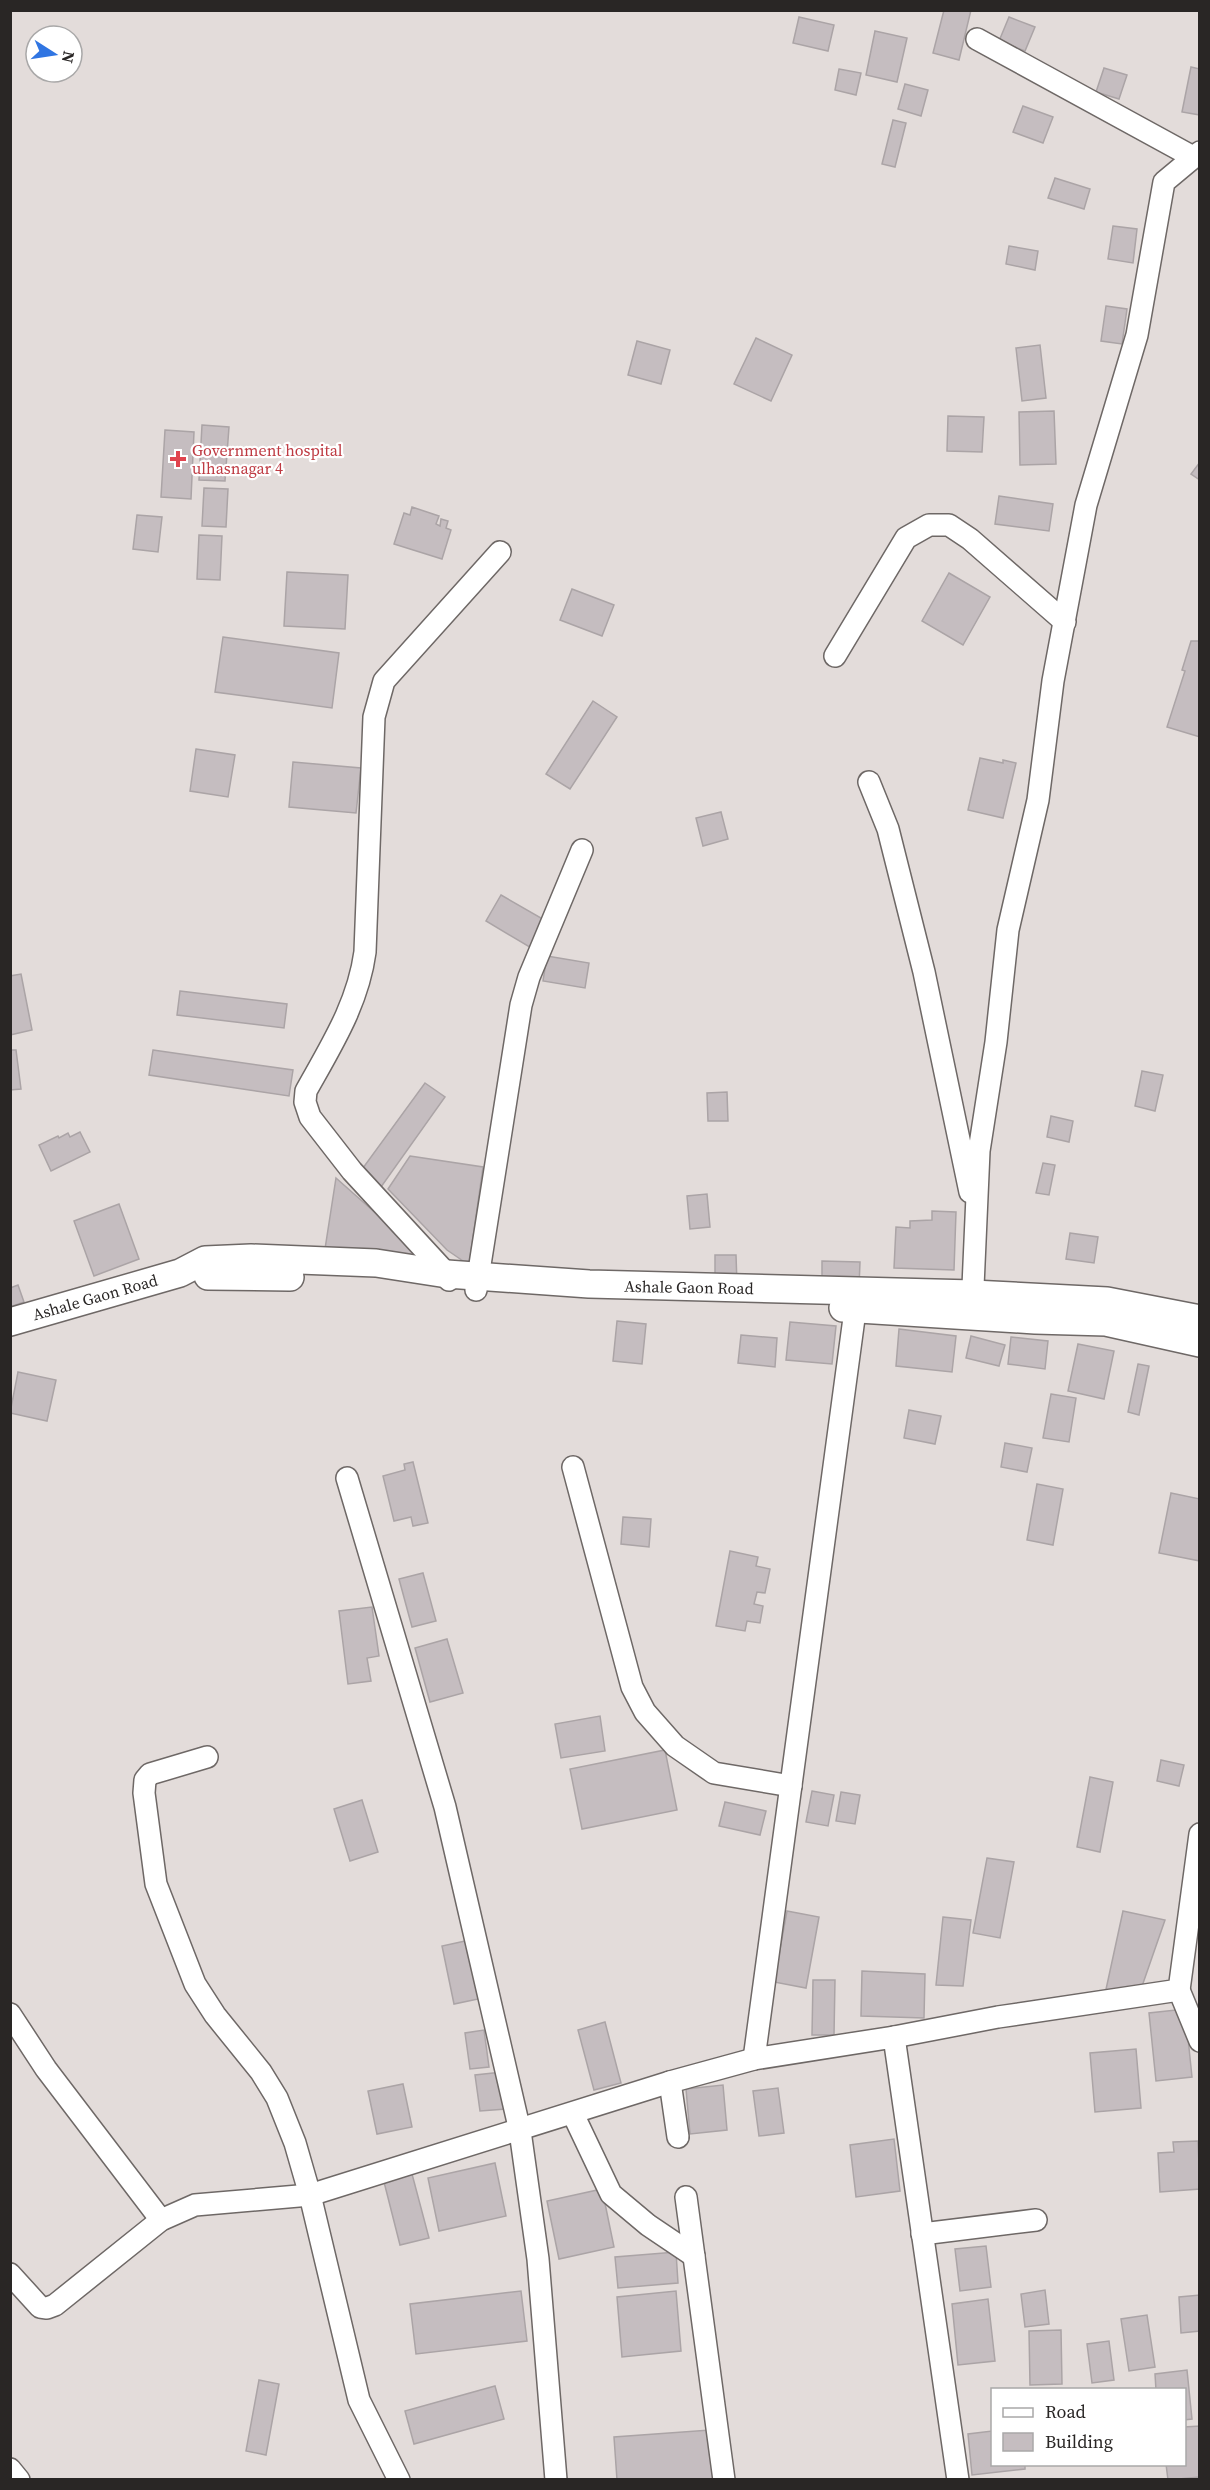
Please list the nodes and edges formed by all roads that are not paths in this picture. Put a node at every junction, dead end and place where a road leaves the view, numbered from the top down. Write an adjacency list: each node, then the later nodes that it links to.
1 (977, 39): 2 (street)
2 (1196, 155): 4 (street)
3 (500, 552): 9 (street)
4 (1065, 622): 5 (street); 8 (street)
5 (835, 656)
6 (869, 782): 8 (street)
7 (582, 850): 9 (street)
8 (976, 1222): 11 (street)
9 (463, 1281): 10 (street, Ashale Gaon Road); 14 (street, Ashale Gaon Road)
10 (857, 1300): 11 (street, Ashale Gaon Road); 19 (street)
11 (972, 1304): 12 (street, Ashale Gaon Road)
12 (1107, 1311): 13 (street, Ashale Gaon Road); 15 (street, Ashale Gaon Road)
13 (1200, 1319)
14 (10, 1322)
15 (1200, 1343)
16 (573, 1467): 19 (street)
17 (347, 1478): 28 (street)
18 (207, 1756): 30 (street)
19 (791, 1786): 25 (street)
20 (1200, 1834): 21 (street)
21 (1179, 1990): 23 (street); 24 (street)
22 (10, 2014): 32 (street)
23 (894, 2037): 25 (street); 34 (street)
24 (1200, 2041)
25 (754, 2059): 26 (street)
26 (670, 2082): 27 (street); 29 (street)
27 (573, 2114): 28 (street); 35 (street)
28 (520, 2131): 30 (street); 40 (street)
29 (678, 2137)
30 (310, 2195): 32 (street); 39 (street)
31 (686, 2197): 35 (street)
32 (160, 2220): 36 (street)
33 (1035, 2220): 34 (street)
34 (922, 2234): 42 (street)
35 (694, 2256): 41 (street)
36 (10, 2274)
37 (10, 2469): 38 (street)
38 (19, 2480)
39 (399, 2480)
40 (556, 2480)
41 (724, 2480)
42 (958, 2480)

